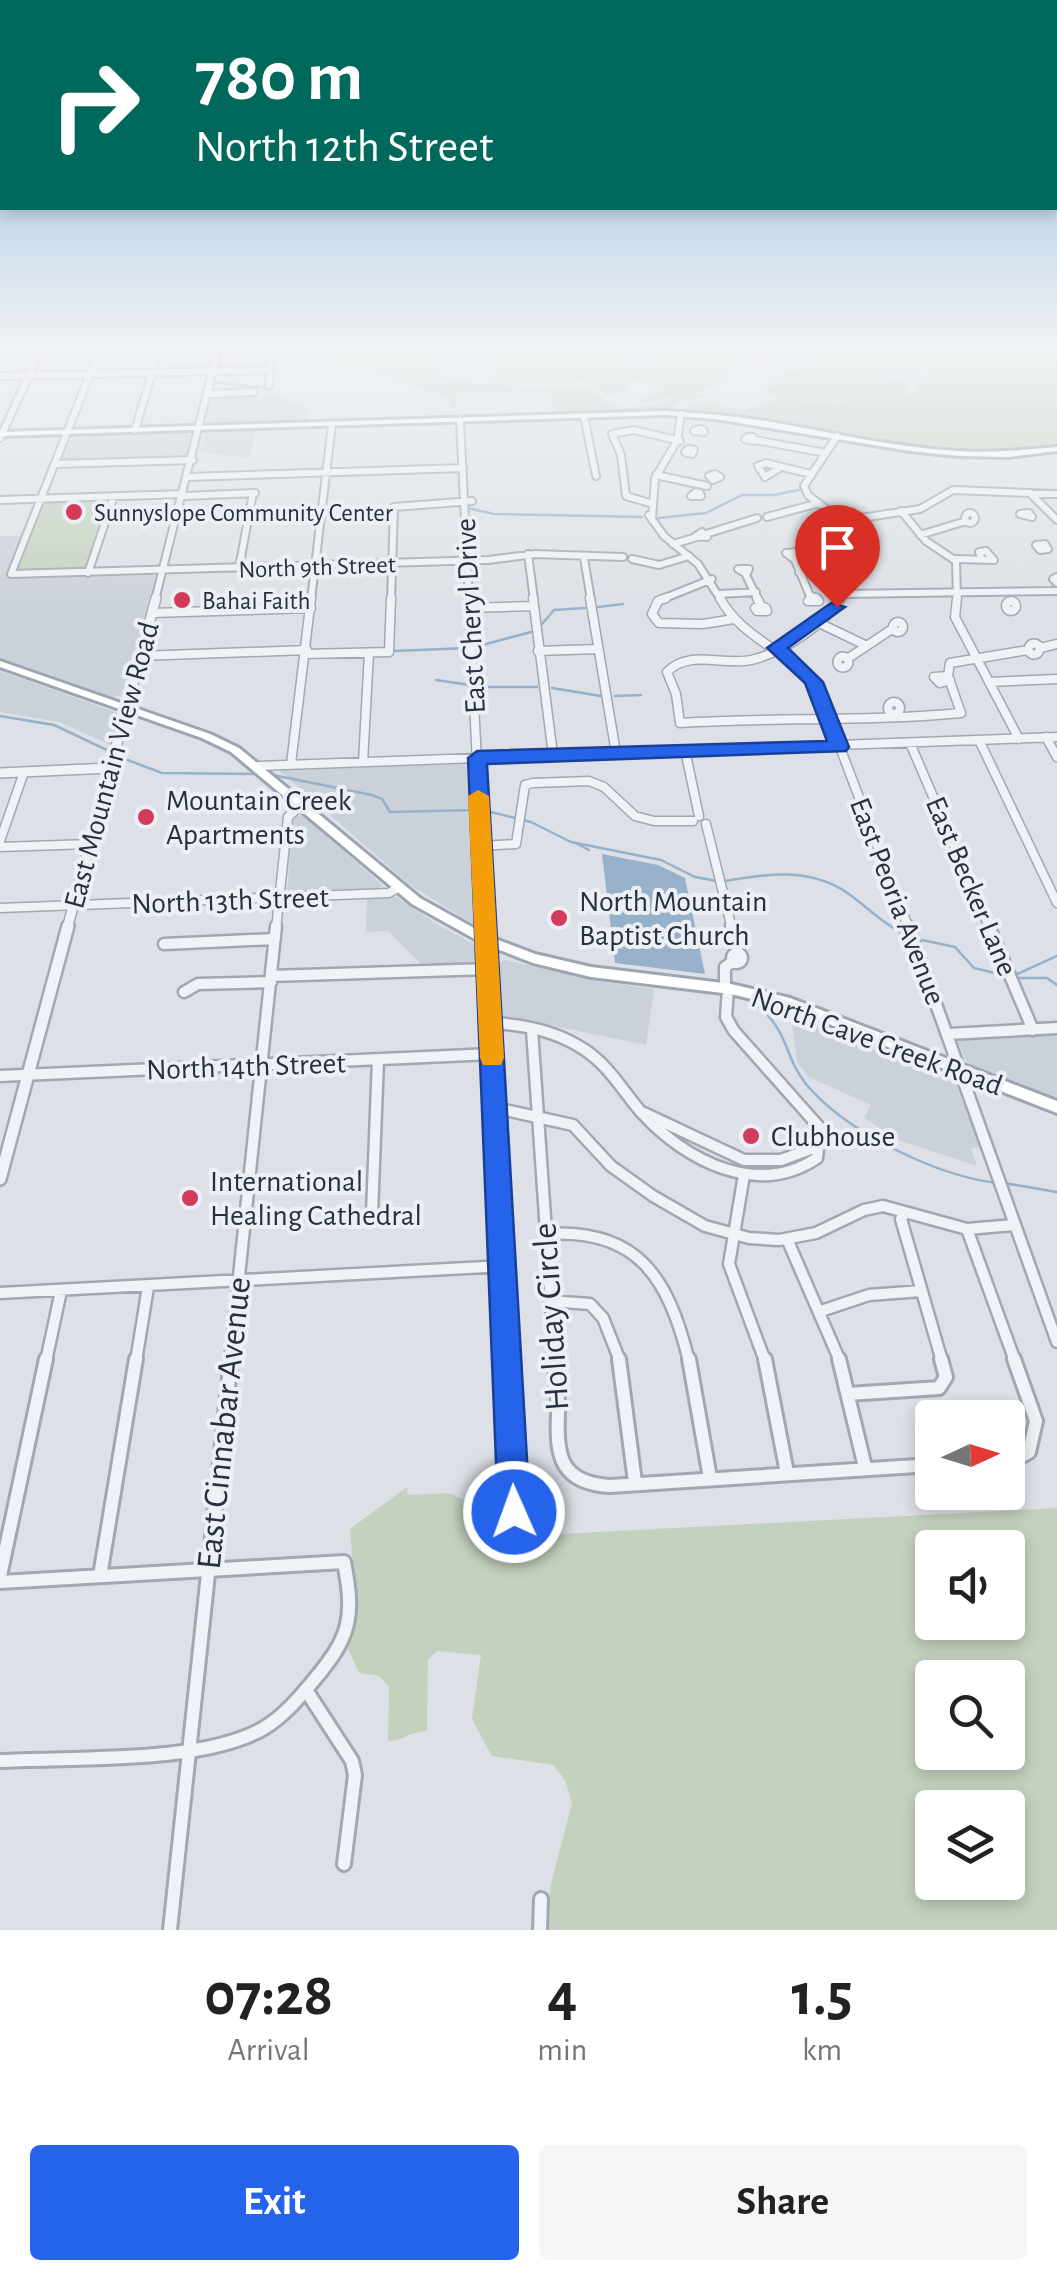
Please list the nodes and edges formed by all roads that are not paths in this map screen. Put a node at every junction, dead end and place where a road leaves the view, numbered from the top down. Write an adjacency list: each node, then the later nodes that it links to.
1 (66, 439): 17 (street)
2 (197, 439): 16 (street, East Mountain View Road)
3 (330, 439): 20 (street)
4 (461, 439): 18 (street, East Cheryl Drive)
5 (589, 439): 23 (street)
6 (615, 439): 33 (street)
7 (672, 439): 11 (street)
8 (835, 439): 15 (street)
9 (858, 439): 13 (main road)
10 (756, 440): 15 (street)
11 (680, 441): 12 (street)
12 (675, 449): 14 (street); 21 (street)
13 (1057, 449)
14 (685, 451)
15 (826, 452): 22 (street)
16 (192, 460): 17 (street); 24 (street, East Mountain View Road)
17 (55, 464): 30 (street)
18 (463, 468): 20 (street); 32 (street, East Cheryl Drive)
19 (778, 468): 22 (street)
20 (326, 472): 24 (street); 57 (street)
21 (656, 474): 25 (street); 33 (street)
22 (812, 474): 34 (street)
23 (596, 476)
24 (188, 477): 28 (street, East Mountain View Road)
25 (699, 493)
26 (1030, 493): 27 (street); 35 (street); 36 (street)
27 (1057, 494)
28 (183, 495): 29 (street); 58 (street); 60 (street, East Mountain View Road)
29 (114, 496): 30 (street); 62 (street)
30 (41, 498): 31 (street); 62 (street, North 9th Street)
31 (0, 500)
32 (468, 501): 54 (street, East Cheryl Drive); 56 (street)
33 (648, 502): 44 (street, East Peoria Avenue)
34 (819, 502): 38 (street); 39 (street)
35 (901, 512): 39 (street); 43 (street)
36 (1046, 513): 37 (street); 40 (street)
37 (1032, 515)
38 (757, 518): 42 (street)
39 (840, 520): 59 (street)
40 (1057, 520)
41 (966, 521): 43 (street)
42 (706, 534): 44 (street)
43 (920, 535): 53 (street)
44 (674, 544): 55 (street, East Peoria Avenue)
45 (1057, 545): 46 (street)
46 (1048, 546)
47 (528, 554): 50 (street, North 9th Street); 54 (street, North 9th Street); 73 (street)
48 (623, 557): 50 (street, North 9th Street); 52 (street, North 9th Street)
49 (981, 557): 53 (street)
50 (584, 558): 84 (street)
51 (793, 558): 61 (street)
52 (632, 559): 55 (street, North 9th Street)
53 (955, 559): 65 (street)
54 (467, 561): 56 (street, North 9th Street); 76 (street, East Cheryl Drive)
55 (694, 561): 64 (street, East Peoria Avenue)
56 (392, 564): 57 (street, North 9th Street); 87 (street)
57 (316, 566): 58 (street, North 9th Street); 75 (street)
58 (239, 568): 60 (street, North 9th Street)
59 (830, 570): 61 (street); 70 (street)
60 (163, 571): 62 (street, North 9th Street); 77 (street, East Mountain View Road)
61 (800, 572): 71 (street)
62 (88, 573)
63 (745, 573): 67 (street)
64 (712, 580): 69 (street, East Peoria Avenue); 78 (street)
65 (957, 590): 68 (street); 70 (street); 89 (street)
66 (1057, 591): 68 (street)
67 (756, 592): 69 (street); 74 (street)
68 (1008, 593): 72 (street)
69 (719, 594): 78 (street, East Peoria Avenue)
70 (840, 594): 79 (street)
71 (810, 596)
72 (1012, 602)
73 (533, 606): 76 (street); 85 (street)
74 (761, 606)
75 (312, 608): 77 (street); 86 (street)
76 (470, 608): 107 (street, East Cheryl Drive)
77 (152, 613): 88 (street, East Mountain View Road)
78 (734, 619): 83 (street, East Peoria Avenue)
79 (818, 622): 82 (street); 83 (street)
80 (892, 629): 82 (street)
81 (1057, 644): 89 (street)
82 (865, 645): 90 (street)
83 (776, 648): 96 (street, East Peoria Avenue); 96 (street)
84 (597, 649): 85 (street); 104 (street)
85 (538, 651): 105 (street)
86 (306, 652): 87 (street); 88 (street); 110 (street)
87 (368, 652): 108 (street)
88 (140, 656): 95 (street, East Mountain View Road)
89 (976, 658): 92 (street); 94 (street)
90 (848, 659)
91 (0, 664): 95 (main road, North Cave Creek Road)
92 (949, 678): 96 (street)
93 (1057, 679): 94 (street)
94 (989, 682): 99 (street)
95 (126, 709): 109 (street, East Mountain View Road); 111 (main road, North Cave Creek Road)
96 (827, 715): 102 (street, East Peoria Avenue)
97 (1046, 737): 98 (street); 99 (street); 106 (street)
98 (1057, 737)
99 (1018, 738): 100 (street)
100 (979, 740): 101 (street); 121 (street)
101 (910, 744): 102 (street); 134 (street, East Becker Lane)
102 (839, 747): 103 (street); 135 (street, East Peoria Avenue)
103 (686, 750): 104 (street); 115 (street)
104 (616, 753): 105 (street)
105 (553, 756): 107 (street)
106 (1057, 757)
107 (477, 758): 108 (street); 118 (street, East Cheryl Drive)
108 (363, 762): 110 (street)
109 (112, 764): 113 (street); 117 (street, East Mountain View Road)
110 (291, 764): 111 (street)
111 (260, 767): 114 (main road, North Cave Creek Road)
112 (0, 772): 113 (street)
113 (24, 772): 116 (street)
114 (302, 804): 119 (main road, North Cave Creek Road); 120 (street, East Cinnabar Avenue)
115 (699, 820): 118 (street); 129 (street)
116 (0, 844): 117 (street)
117 (90, 844): 122 (street, East Mountain View Road)
118 (481, 846): 125 (street, East Cheryl Drive)
119 (399, 887): 120 (street, North 13th Street); 125 (main road, North Cave Creek Road)
120 (280, 898): 122 (street, North 13th Street); 124 (street, East Cinnabar Avenue)
121 (1057, 903)
122 (73, 906): 123 (street, North 13th Street); 140 (street, East Mountain View Road)
123 (0, 908)
124 (275, 939): 126 (street); 128 (street, East Cinnabar Avenue)
125 (486, 940): 127 (street, East Cheryl Drive); 129 (main road, North Cave Creek Road)
126 (164, 944)
127 (488, 969): 128 (street); 131 (street, East Cheryl Drive)
128 (271, 979): 130 (street); 138 (street, East Cinnabar Avenue)
129 (726, 989): 139 (main road, North Cave Creek Road); 146 (street)
130 (184, 992)
131 (490, 1023): 133 (street); 136 (street, East Cheryl Drive)
132 (1057, 1028): 134 (street)
133 (532, 1030): 144 (street); 145 (street, Holiday Circle)
134 (1033, 1030): 135 (street)
135 (949, 1034): 139 (street, East Peoria Avenue)
136 (492, 1054): 137 (street, North 14th Street); 156 (street, East Cheryl Drive)
137 (378, 1060): 138 (street, North 14th Street); 150 (street)
138 (261, 1065): 140 (street, North 14th Street); 157 (street, East Cinnabar Avenue)
139 (956, 1068): 142 (main road, North Cave Creek Road); 151 (street, East Peoria Avenue)
140 (28, 1075): 141 (street, North 14th Street); 148 (street, East Mountain View Road)
141 (0, 1076)
142 (1057, 1108)
143 (505, 1110): 145 (street)
144 (642, 1112): 146 (street); 147 (street)
145 (536, 1115): 153 (street, Holiday Circle); 154 (street)
146 (821, 1145): 147 (street)
147 (744, 1175): 154 (street)
148 (0, 1179)
149 (904, 1213): 152 (street); 155 (street); 160 (street)
150 (372, 1214)
151 (1014, 1225): 152 (street); 164 (street, East Peoria Avenue)
152 (968, 1229): 166 (street)
153 (545, 1234): 162 (street, Holiday Circle); 170 (street)
154 (732, 1234): 155 (street); 169 (street)
155 (787, 1239): 163 (street)
156 (504, 1266): 157 (street); 172 (street, East Cheryl Drive)
157 (239, 1282): 158 (street); 174 (street, East Cinnabar Avenue)
158 (148, 1287): 159 (street); 175 (street)
159 (61, 1291): 161 (street); 176 (street)
160 (922, 1291): 163 (street); 165 (street)
161 (0, 1294)
162 (550, 1301): 171 (street); 171 (street, Holiday Circle)
163 (821, 1311): 165 (street)
164 (1057, 1342)
165 (848, 1394): 168 (street)
166 (1025, 1454)
167 (915, 1466): 168 (street, Holiday Circle)
168 (865, 1468): 169 (street, Holiday Circle)
169 (788, 1473): 170 (street, Holiday Circle)
170 (710, 1478): 171 (street, Holiday Circle)
171 (635, 1482)
172 (506, 1528)
173 (344, 1562): 174 (street); 177 (street)
174 (208, 1570): 175 (street); 178 (street, East Cinnabar Avenue)
175 (100, 1576): 176 (street)
176 (0, 1579)
177 (306, 1690): 178 (street); 180 (street)
178 (189, 1749): 179 (street); 182 (street, East Cinnabar Avenue)
179 (0, 1761)
180 (344, 1864)
181 (541, 1900): 183 (street)
182 (170, 1930)
183 (540, 1930)

